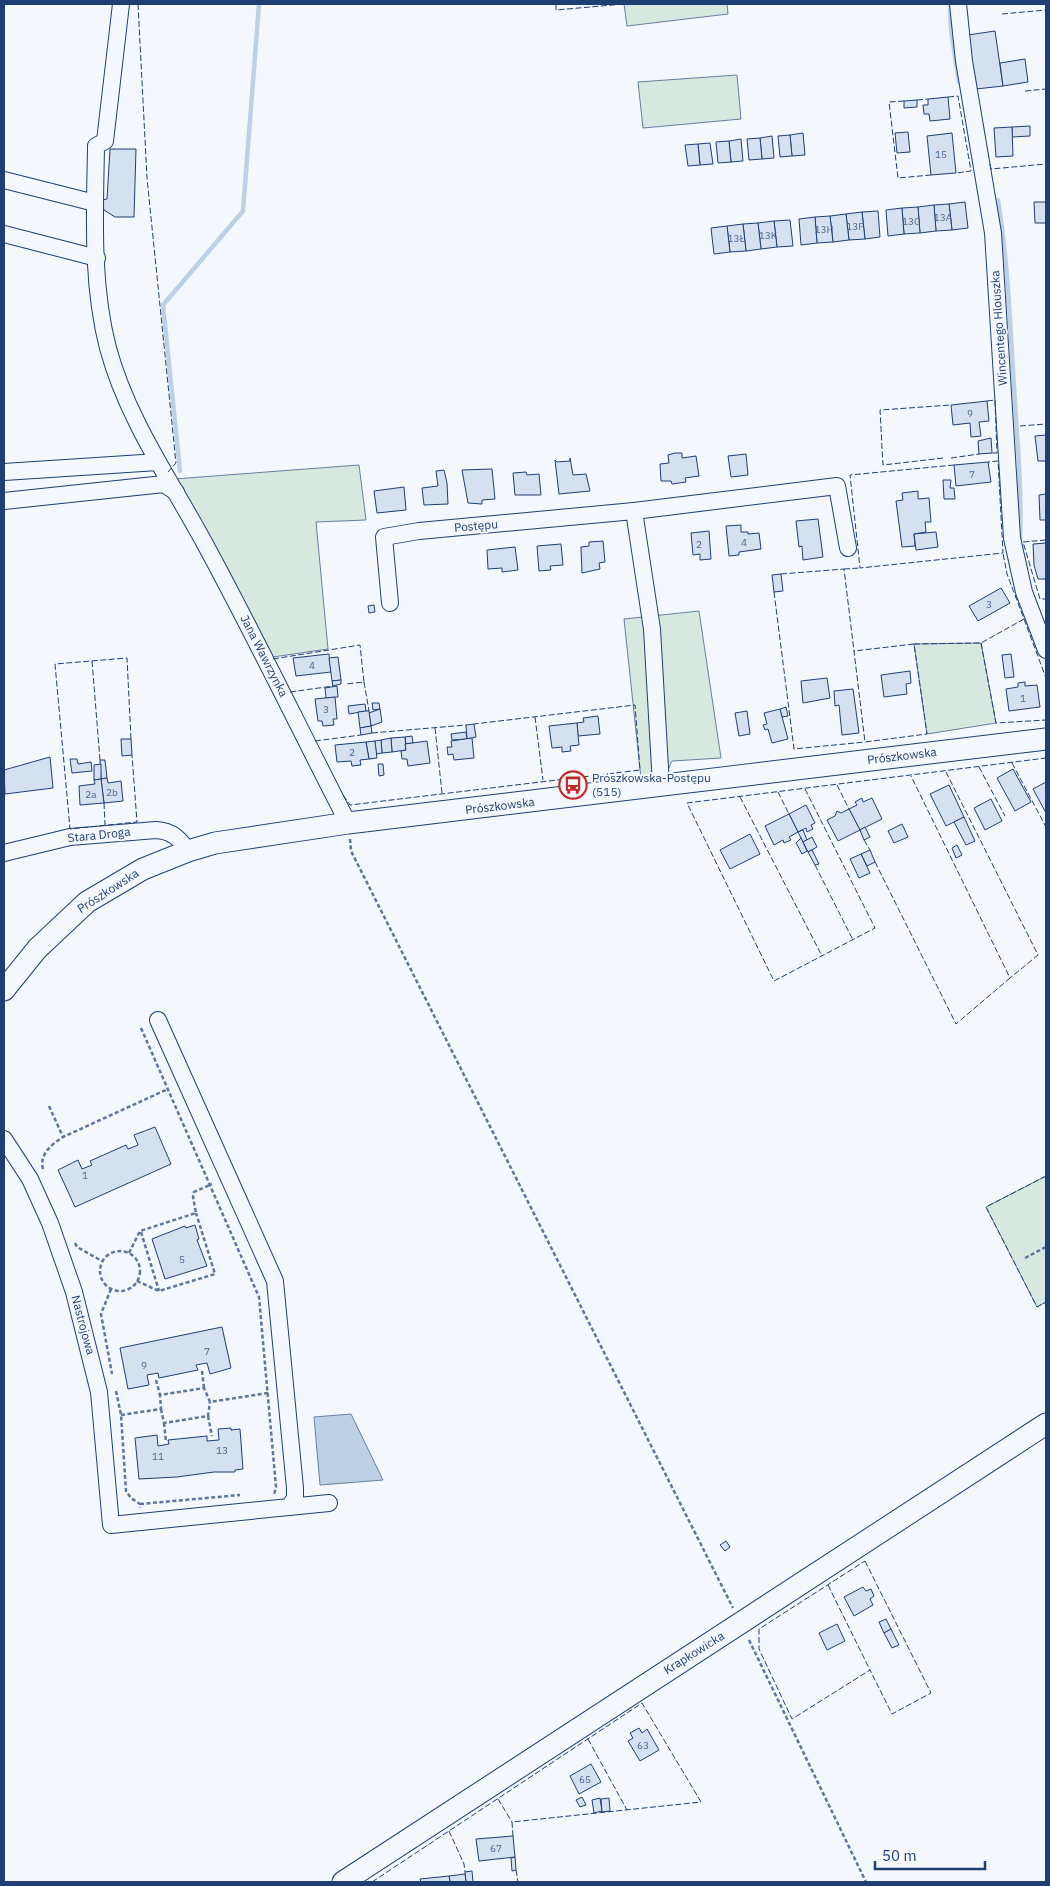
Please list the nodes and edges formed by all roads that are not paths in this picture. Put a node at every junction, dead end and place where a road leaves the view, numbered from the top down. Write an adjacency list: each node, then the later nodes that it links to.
1 (120, 4): 4 (street, Jana Wawrzynka)
2 (958, 4): 14 (street, Wincentego Hlouszka)
3 (4, 180): 4 (street)
4 (95, 204): 6 (street, Jana Wawrzynka)
5 (4, 234): 6 (street)
6 (96, 258): 7 (street, Jana Wawrzynka)
7 (158, 462): 8 (street); 9 (street, Jana Wawrzynka)
8 (4, 472)
9 (176, 492): 10 (street); 17 (street, Jana Wawrzynka)
10 (4, 501)
11 (634, 511): 12 (street, Postępu); 13 (street, Postępu); 16 (street)
12 (848, 548)
13 (390, 603)
14 (1046, 650)
15 (1046, 739): 16 (main road, Prószkowska)
16 (661, 785): 17 (main road, Prószkowska)
17 (348, 823): 18 (main road, Prószkowska)
18 (188, 851): 19 (street, Stara Droga); 20 (main road, Prószkowska)
19 (4, 853)
20 (4, 990)
21 (158, 1020): 25 (street)
22 (4, 1139): 25 (street, Nastrojowa)
23 (1046, 1424): 26 (main road, Krapkowicka)
24 (329, 1503): 25 (street)
25 (282, 1508)
26 (343, 1882)

